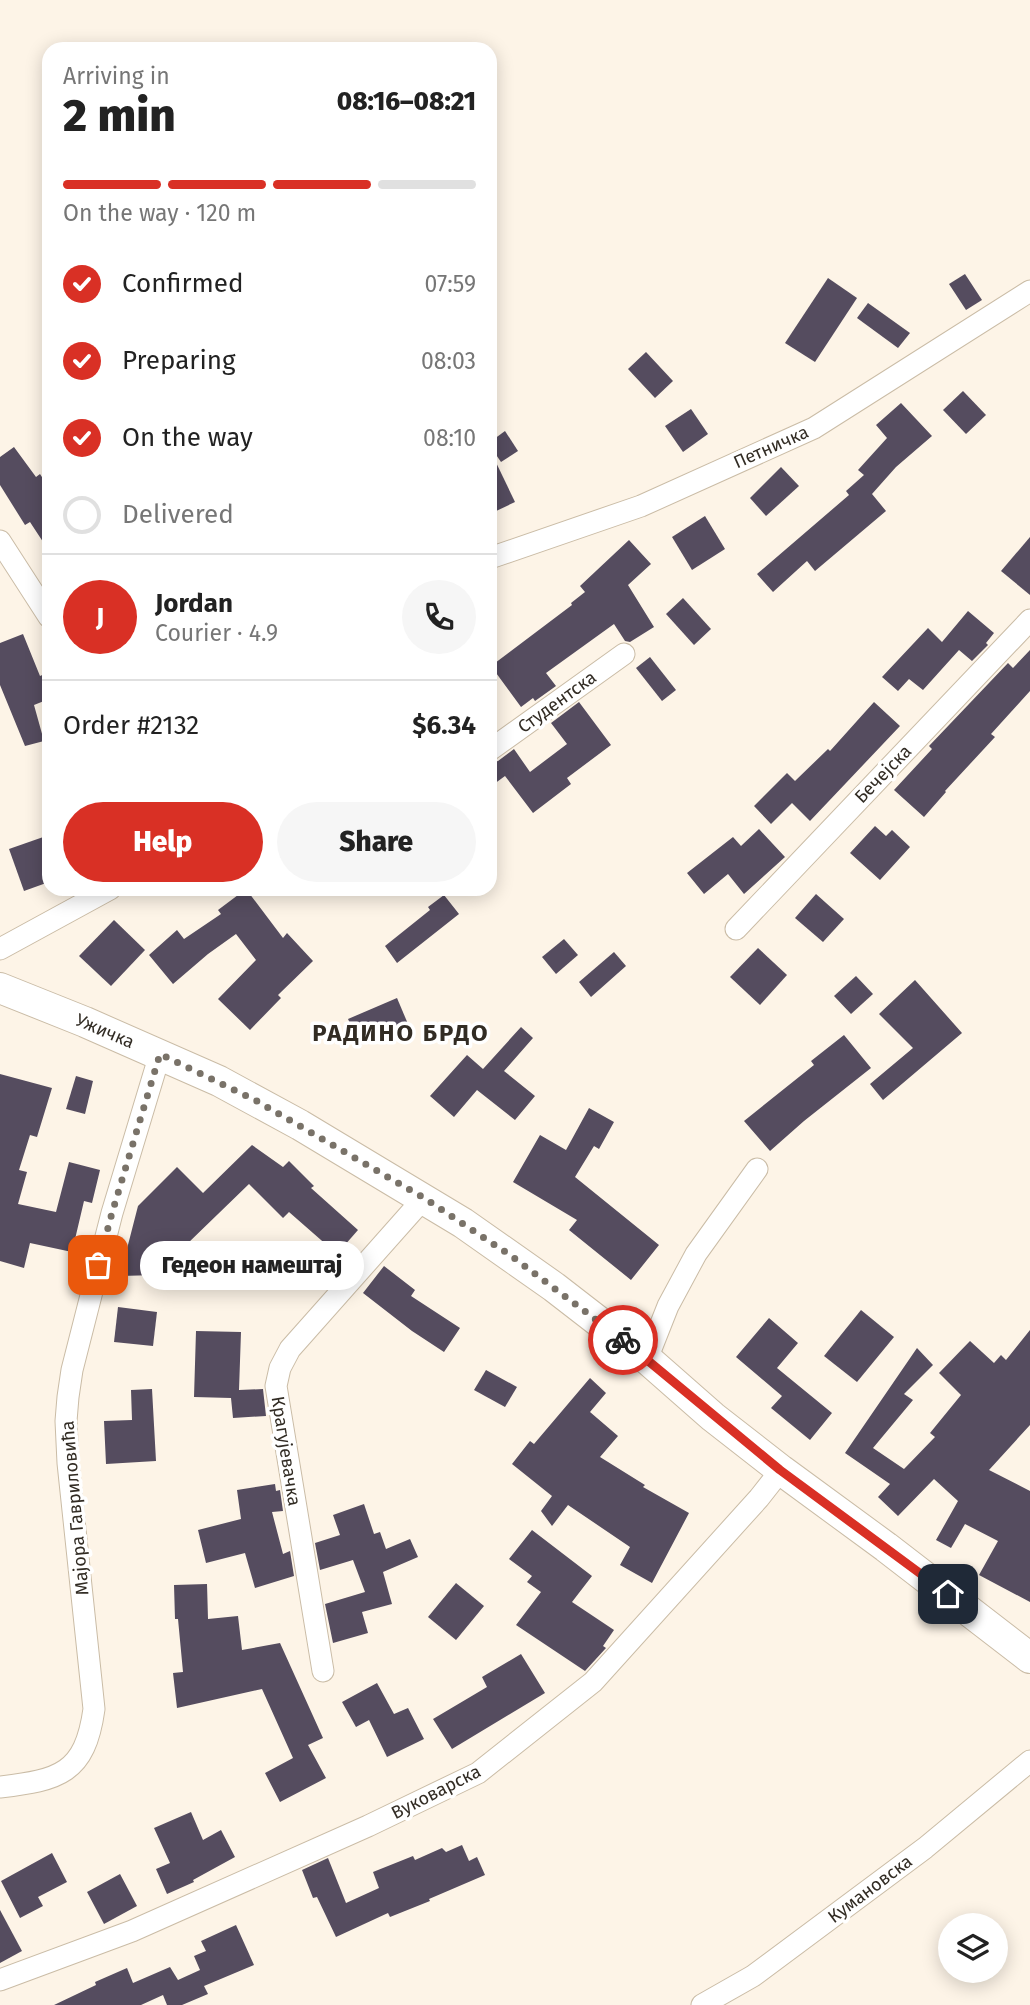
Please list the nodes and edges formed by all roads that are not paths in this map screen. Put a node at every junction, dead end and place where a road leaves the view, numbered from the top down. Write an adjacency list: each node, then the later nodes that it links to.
1 (1030, 291): 3 (street, Петничка)
2 (0, 541): 4 (street)
3 (497, 556)
4 (42, 606)
5 (1030, 620): 9 (street, Бечејска)
6 (624, 654): 7 (street, Студентска)
7 (497, 745)
8 (97, 896): 10 (street)
9 (736, 929)
10 (0, 950)
11 (0, 988): 12 (main road, Ужичка)
12 (160, 1054): 14 (main road, Ужичка); 20 (street, Мајора Гавриловића)
13 (757, 1168): 15 (street)
14 (424, 1198): 15 (main road, Ужичка); 18 (street, Крагујевачка)
15 (648, 1359): 16 (main road, Ужичка)
16 (780, 1470): 17 (main road, Ужичка); 21 (street, Вуковарска)
17 (1030, 1658)
18 (323, 1671)
19 (1030, 1762): 22 (street, Кумановска)
20 (0, 1787)
21 (0, 1980)
22 (702, 2005)

